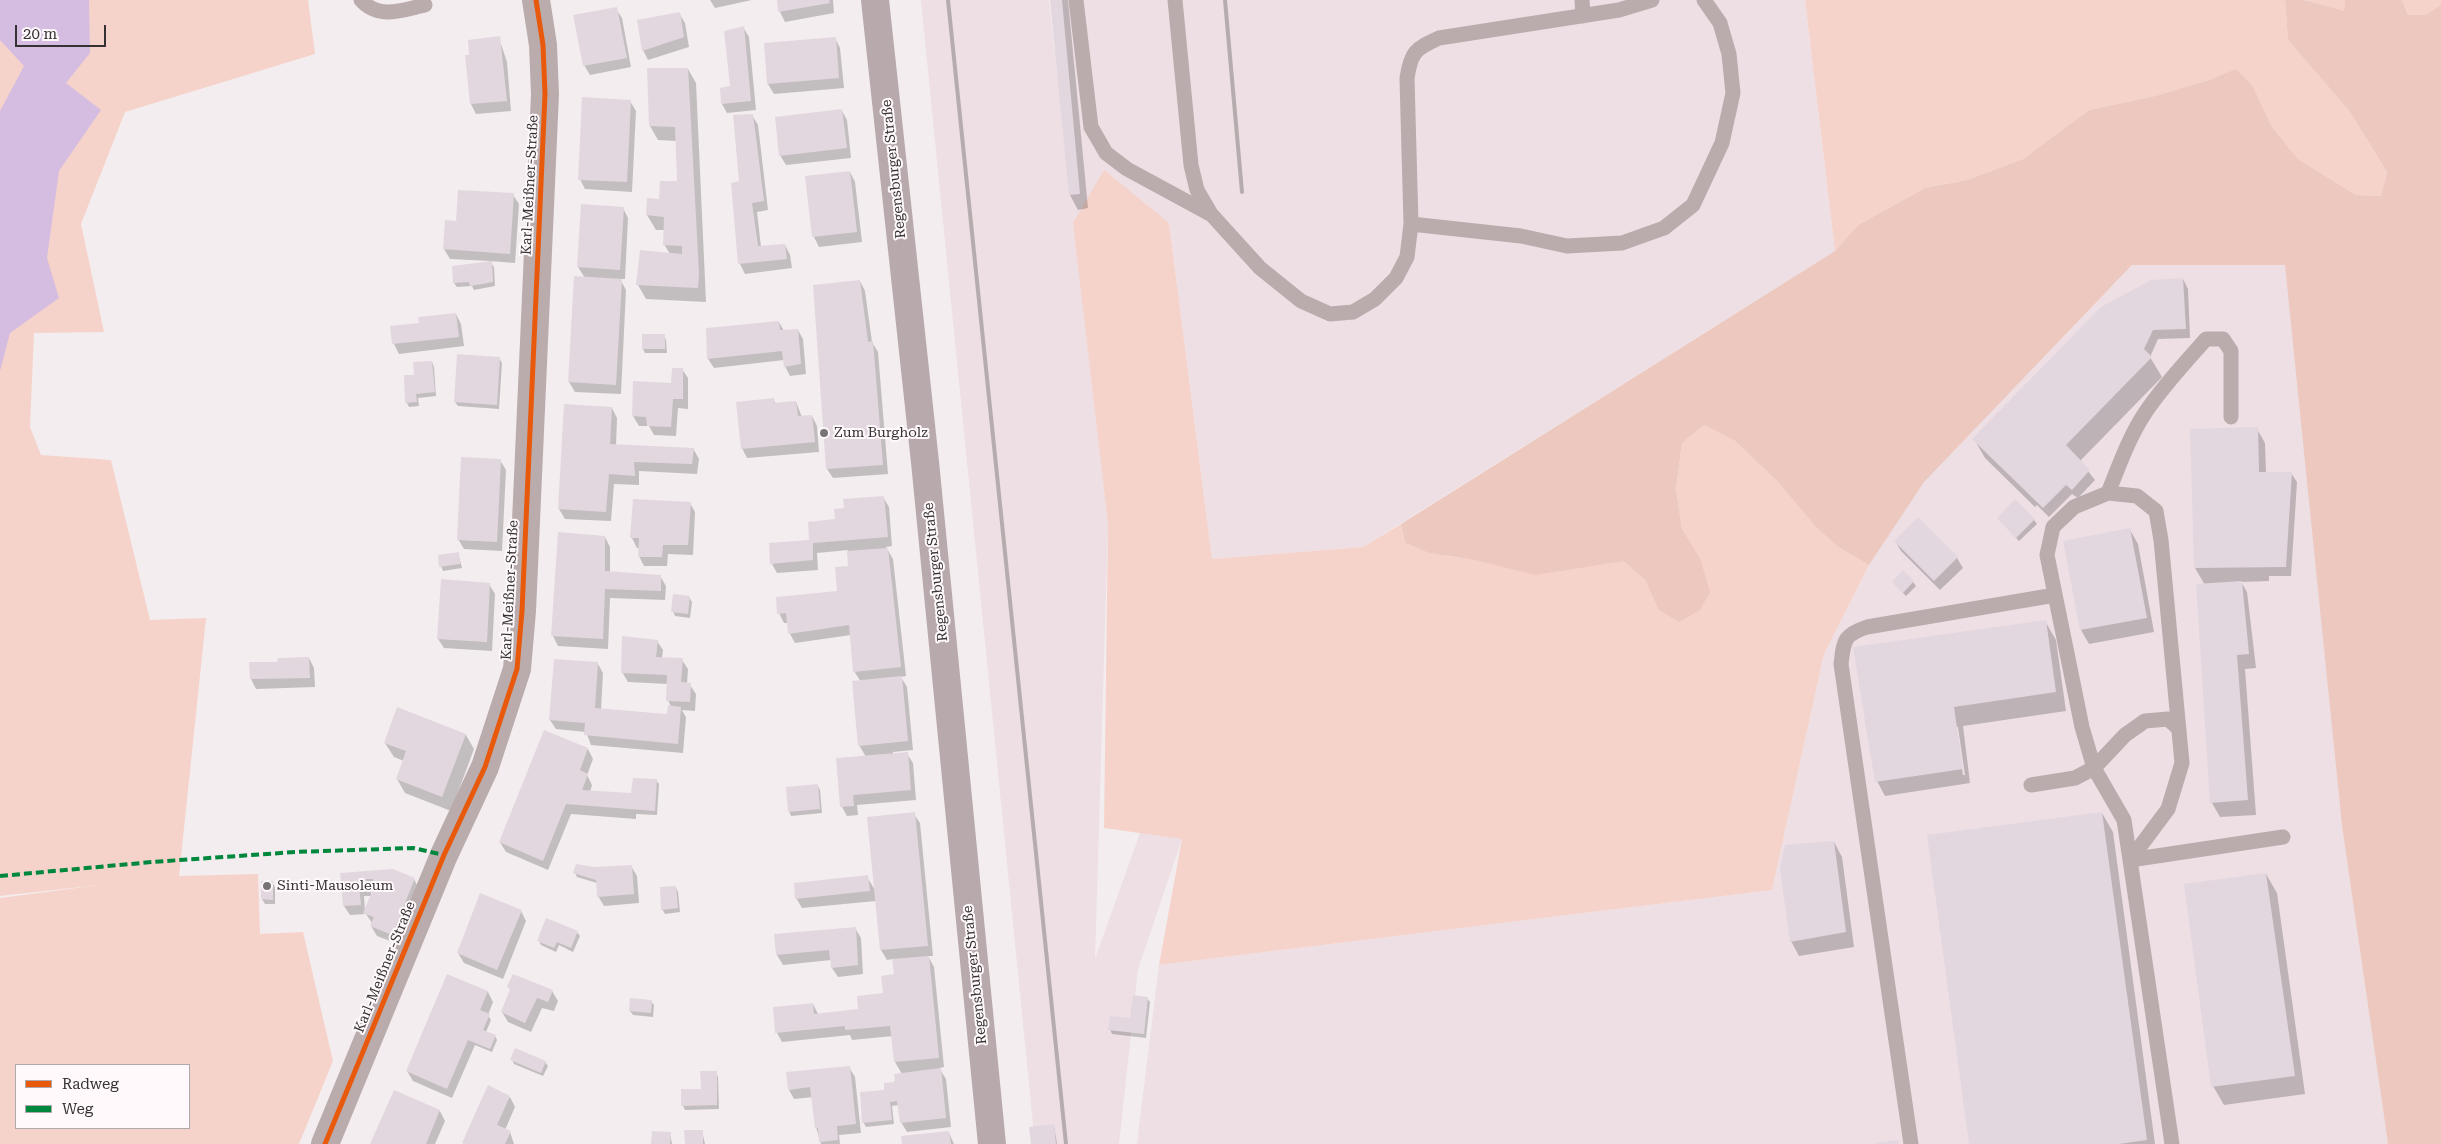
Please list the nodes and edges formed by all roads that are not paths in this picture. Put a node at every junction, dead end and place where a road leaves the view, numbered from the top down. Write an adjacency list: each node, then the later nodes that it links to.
1 (361, 0): 9 (lane)
2 (536, 0): 21 (street, Karl-Meißner-Straße)
3 (875, 0): 22 (main road, Regensburger Straße)
4 (1076, 0): 11 (lane)
5 (1175, 0): 11 (lane)
6 (1582, 0): 10 (lane)
7 (1652, 0): 10 (lane)
8 (1704, 0): 12 (lane)
9 (425, 5)
10 (1583, 16): 12 (lane)
11 (1211, 214): 12 (lane)
12 (1411, 224)
13 (2231, 417): 14 (lane)
14 (2108, 493): 15 (lane); 16 (lane)
15 (2055, 595): 17 (lane); 23 (lane)
16 (2179, 730): 17 (lane); 20 (lane)
17 (2094, 768): 18 (lane); 20 (lane)
18 (2031, 785)
19 (2283, 836): 20 (lane)
20 (2130, 860): 24 (lane)
21 (325, 1144)
22 (992, 1144)
23 (1911, 1144)
24 (2172, 1144)

